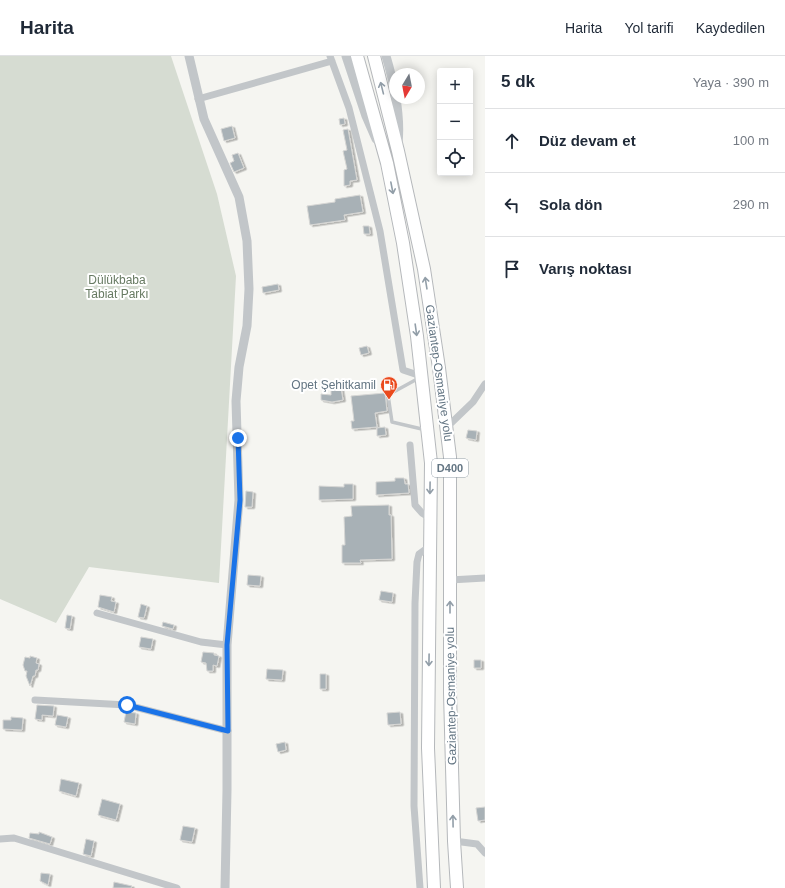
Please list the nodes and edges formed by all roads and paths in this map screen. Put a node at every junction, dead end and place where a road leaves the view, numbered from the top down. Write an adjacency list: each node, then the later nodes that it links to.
1 (189, 56): 7 (street)
2 (346, 56): 9 (street)
3 (357, 56): 9 (highway, Gaziantep-Osmaniye yolu / D400)
4 (374, 56): 8 (highway, Gaziantep-Osmaniye yolu / D400, one-way to 4)
5 (386, 56): 8 (street)
6 (331, 59): 7 (street); 10 (street)
7 (198, 99): 20 (street)
8 (398, 151): 12 (highway, Gaziantep-Osmaniye yolu / D400, one-way to 8)
9 (387, 163): 10 (highway, Gaziantep-Osmaniye yolu / D400, one-way to 10)
10 (422, 376): 13 (highway, Gaziantep-Osmaniye yolu / D400); 13 (lane)
11 (485, 384): 12 (street)
12 (447, 427): 18 (highway, Gaziantep-Osmaniye yolu / D400)
13 (427, 430): 15 (highway, Gaziantep-Osmaniye yolu / D400, one-way to 15)
14 (410, 445): 15 (street)
15 (430, 518): 16 (highway, Gaziantep-Osmaniye yolu / D400)
16 (430, 546): 28 (street); 29 (highway, Gaziantep-Osmaniye yolu / D400, one-way to 29)
17 (485, 578): 18 (street)
18 (450, 580): 24 (highway, Gaziantep-Osmaniye yolu / D400, one-way to 18)
19 (97, 613): 20 (street)
20 (227, 645): 22 (street)
21 (35, 700): 22 (street)
22 (228, 731): 27 (street)
23 (0, 839): 26 (street)
24 (454, 840): 25 (street); 30 (highway, Gaziantep-Osmaniye yolu / D400)
25 (485, 853)
26 (177, 888)
27 (225, 888)
28 (420, 888)
29 (434, 888)
30 (457, 888)

